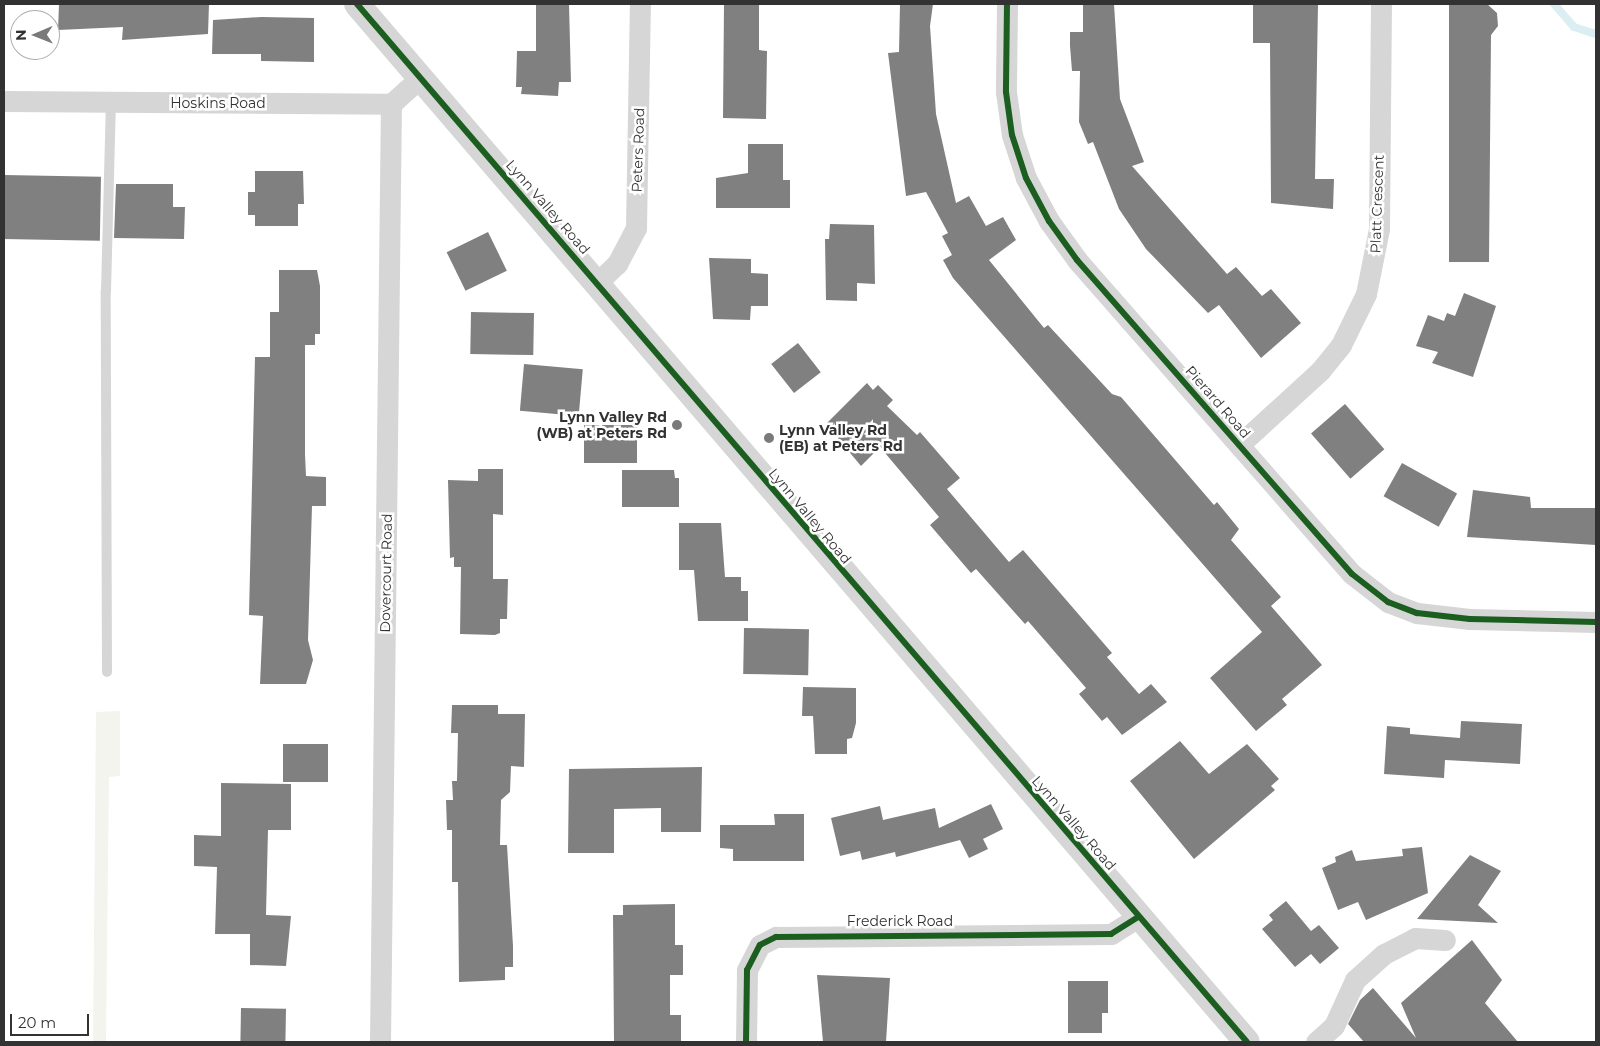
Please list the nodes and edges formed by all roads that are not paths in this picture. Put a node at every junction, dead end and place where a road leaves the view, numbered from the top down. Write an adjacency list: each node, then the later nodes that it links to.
1 (358, 4): 5 (street, Lynn Valley Road)
2 (640, 4): 9 (street, Peters Road)
3 (1007, 4): 10 (street, Pierard Road)
4 (1380, 4): 10 (street, Platt Crescent)
5 (421, 77): 8 (street); 9 (street, Lynn Valley Road)
6 (4, 101): 7 (street, Hoskins Road)
7 (111, 102): 8 (street, Hoskins Road); 12 (lane)
8 (391, 104): 15 (street, Dovercourt Road)
9 (597, 283): 13 (street, Lynn Valley Road)
10 (1239, 445): 11 (street, Pierard Road)
11 (1596, 622)
12 (107, 672)
13 (1138, 917): 16 (street, Frederick Road); 17 (street, Lynn Valley Road)
14 (1445, 940): 18 (street)
15 (380, 1042)
16 (746, 1042)
17 (1247, 1042)
18 (1316, 1042)

